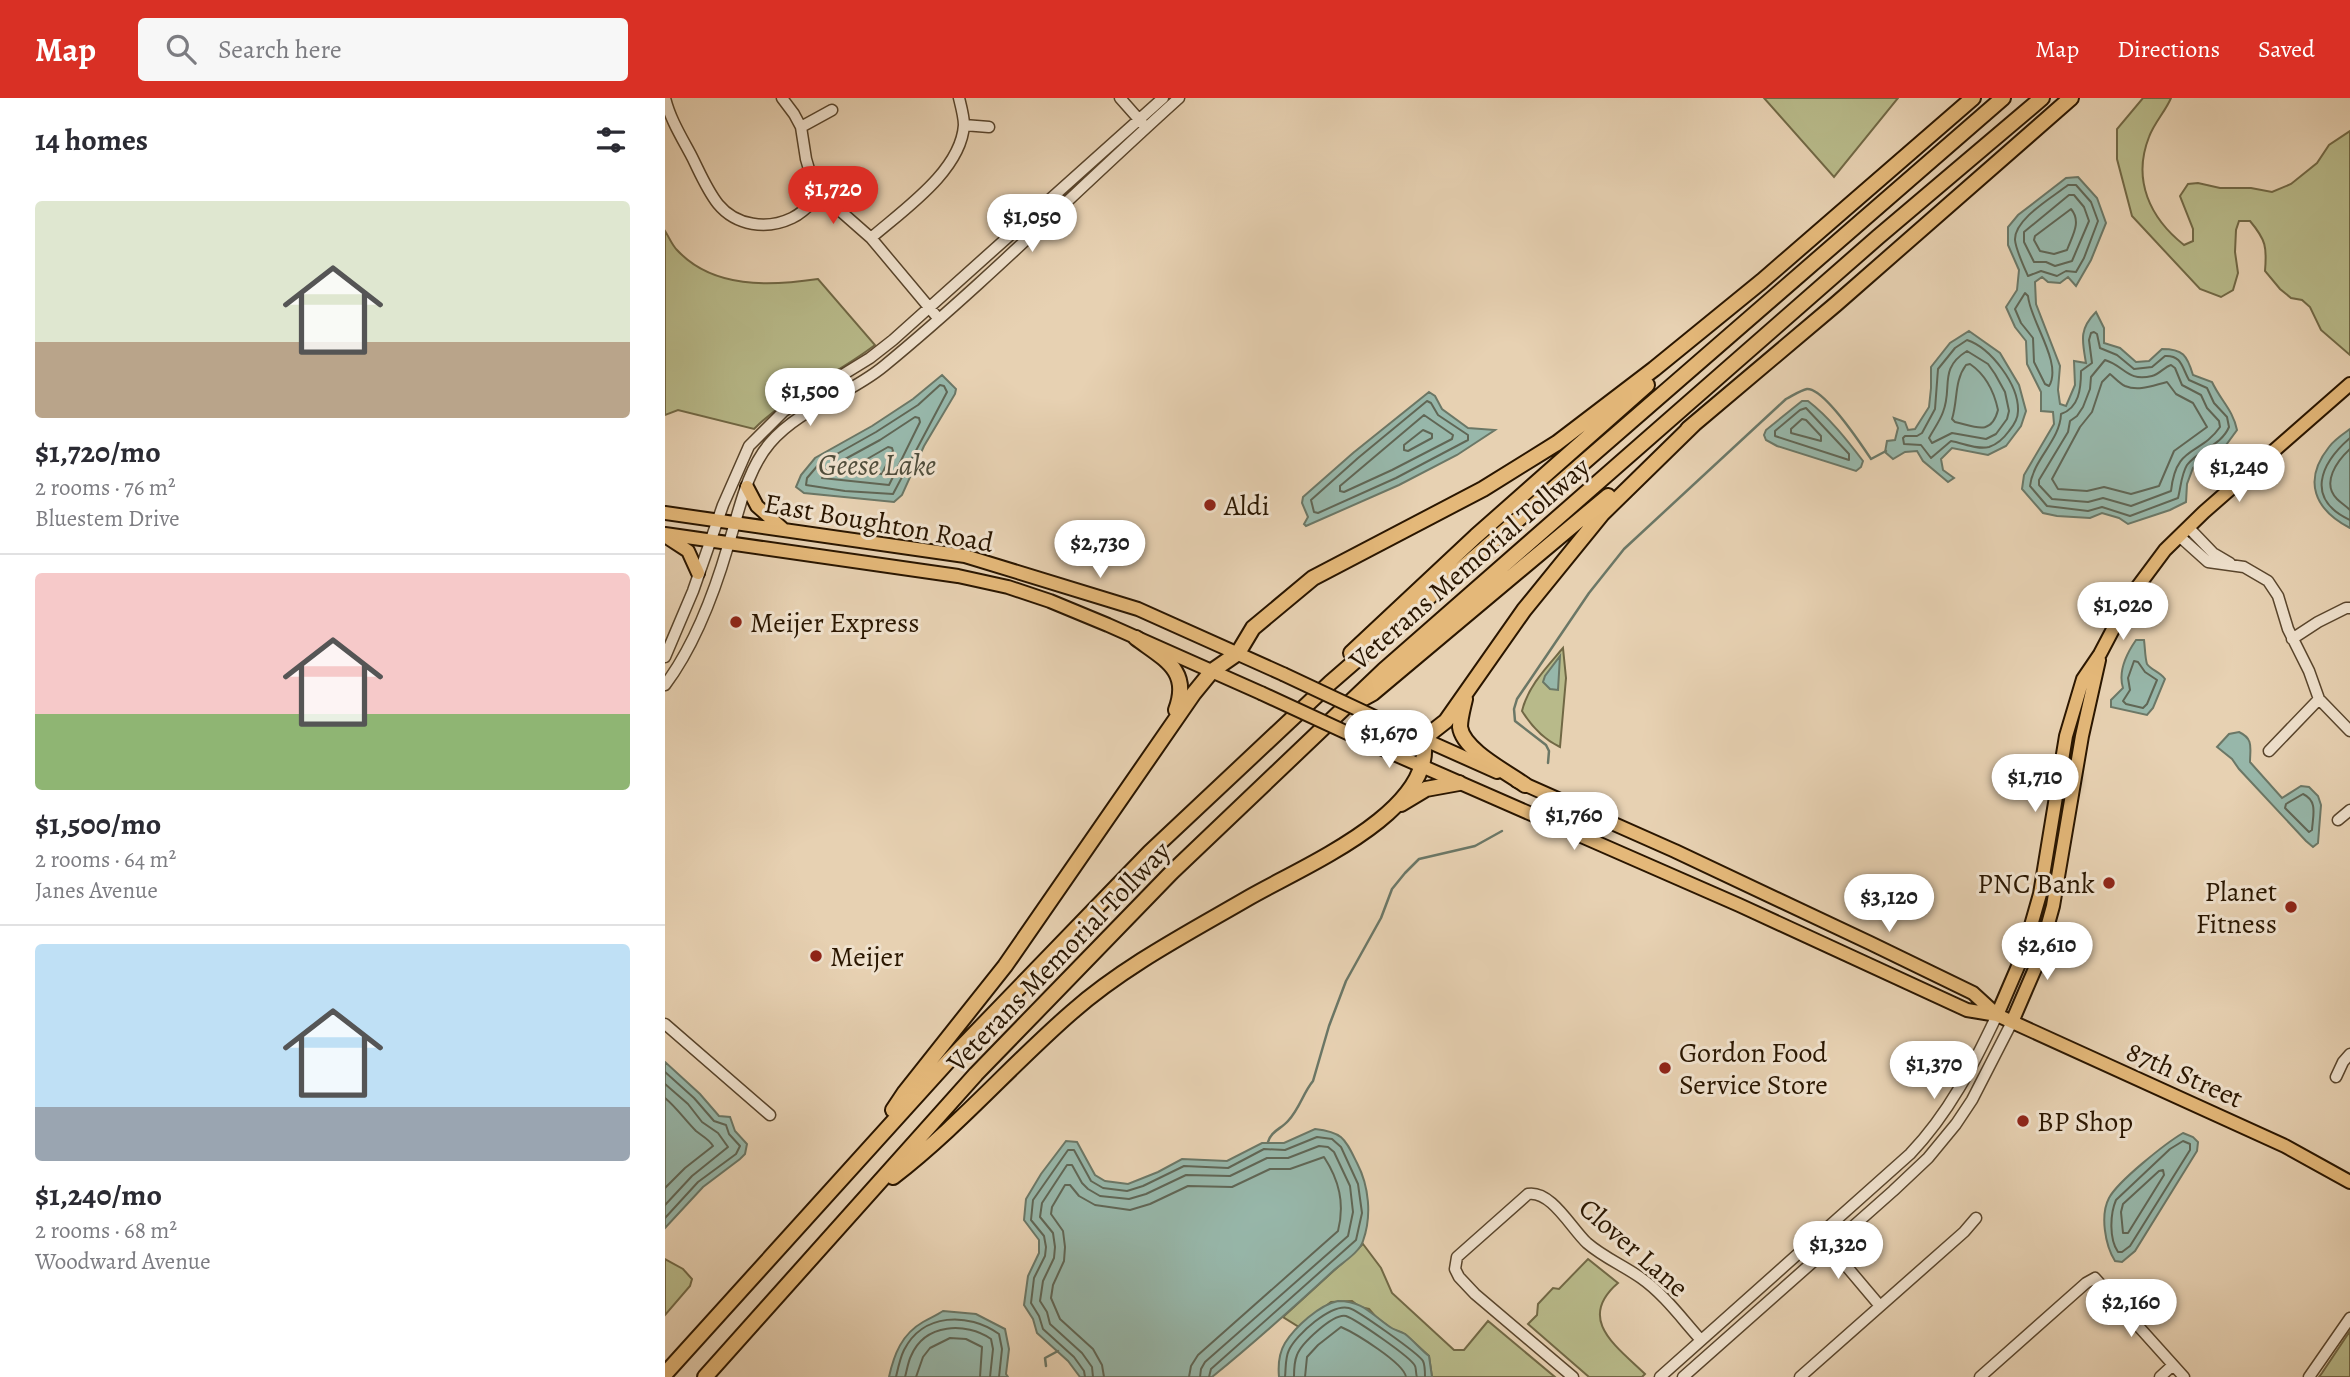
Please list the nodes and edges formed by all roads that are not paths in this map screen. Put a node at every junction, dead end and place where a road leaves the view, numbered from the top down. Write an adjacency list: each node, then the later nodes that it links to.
1 (665, 98): 16 (street)
2 (782, 98): 14 (street)
3 (959, 98): 13 (street)
4 (1120, 98): 12 (street)
5 (1163, 98): 12 (street)
6 (1179, 98): 12 (street)
7 (1973, 98): 18 (highway)
8 (2003, 98): 40 (highway, Veterans Memorial Tollway)
9 (2042, 98): 44 (highway, Veterans Memorial Tollway)
10 (2071, 98): 22 (highway)
11 (832, 110): 14 (street)
12 (1142, 124): 19 (street); 20 (street)
13 (964, 125): 15 (street); 17 (street)
14 (801, 127): 16 (street)
15 (989, 127)
16 (821, 194): 17 (street)
17 (871, 238): 19 (street)
18 (1762, 281): 36 (highway); 40 (highway)
19 (929, 307): 20 (street); 25 (street)
20 (938, 318): 23 (street)
21 (2350, 384): 28 (main road)
22 (1694, 424): 42 (highway); 44 (highway)
23 (747, 487): 26 (street); 27 (main road)
24 (665, 513): 25 (main road, East Boughton Road)
25 (717, 520): 26 (main road, East Boughton Road); 30 (street)
26 (735, 523): 27 (main road, East Boughton Road); 31 (street)
27 (786, 531): 36 (main road, East Boughton Road)
28 (2184, 531): 35 (street); 37 (main road)
29 (665, 535): 30 (main road, East Boughton Road); 32 (main road)
30 (709, 541): 31 (main road, East Boughton Road); 32 (street)
31 (729, 544): 34 (main road, East Boughton Road); 41 (street)
32 (698, 573): 38 (street)
33 (2350, 608): 35 (street)
34 (1136, 638): 39 (main road, East Boughton Road); 45 (highway)
35 (2292, 639): 43 (street)
36 (1238, 653): 39 (highway); 47 (main road, East Boughton Road, bridge)
37 (2100, 654): 55 (main road); 56 (main road)
38 (665, 657)
39 (1212, 671): 45 (highway); 49 (main road, East Boughton Road, bridge)
40 (1330, 683): 61 (highway, Veterans Memorial Tollway)
41 (665, 685)
42 (1469, 688): 47 (highway); 51 (highway)
43 (2319, 699): 46 (street); 48 (street)
44 (1337, 715): 63 (highway, Veterans Memorial Tollway)
45 (1169, 728): 61 (highway)
46 (2350, 731)
47 (1423, 738): 49 (highway); 51 (main road, East Boughton Road)
48 (2269, 751)
49 (1422, 767): 50 (main road, East Boughton Road); 53 (highway)
50 (1459, 783): 53 (highway); 55 (main road, East Boughton Road)
51 (1525, 785): 55 (main road, East Boughton Road)
52 (2350, 810): 54 (street)
53 (1388, 812): 63 (highway)
54 (2338, 820)
55 (1997, 1015): 56 (main road, 87th Street); 65 (street)
56 (2012, 1022): 62 (main road, 87th Street); 66 (street)
57 (665, 1024): 60 (street)
58 (2350, 1054): 59 (street)
59 (2336, 1076)
60 (770, 1115)
61 (870, 1147): 71 (highway, Veterans Memorial Tollway)
62 (2350, 1182)
63 (865, 1199): 72 (highway, Veterans Memorial Tollway)
64 (1976, 1219): 67 (street)
65 (1820, 1235): 66 (street); 69 (street)
66 (1830, 1247): 67 (street); 75 (street)
67 (1881, 1306): 76 (street)
68 (2350, 1318): 80 (street)
69 (1701, 1340): 73 (street, Clover Lane); 74 (street)
70 (2173, 1365): 77 (street); 78 (street); 79 (street)
71 (665, 1374)
72 (705, 1377)
73 (1573, 1377)
74 (1660, 1377)
75 (1683, 1377)
76 (1800, 1377)
77 (1980, 1377)
78 (2160, 1377)
79 (2184, 1377)
80 (2309, 1377)

